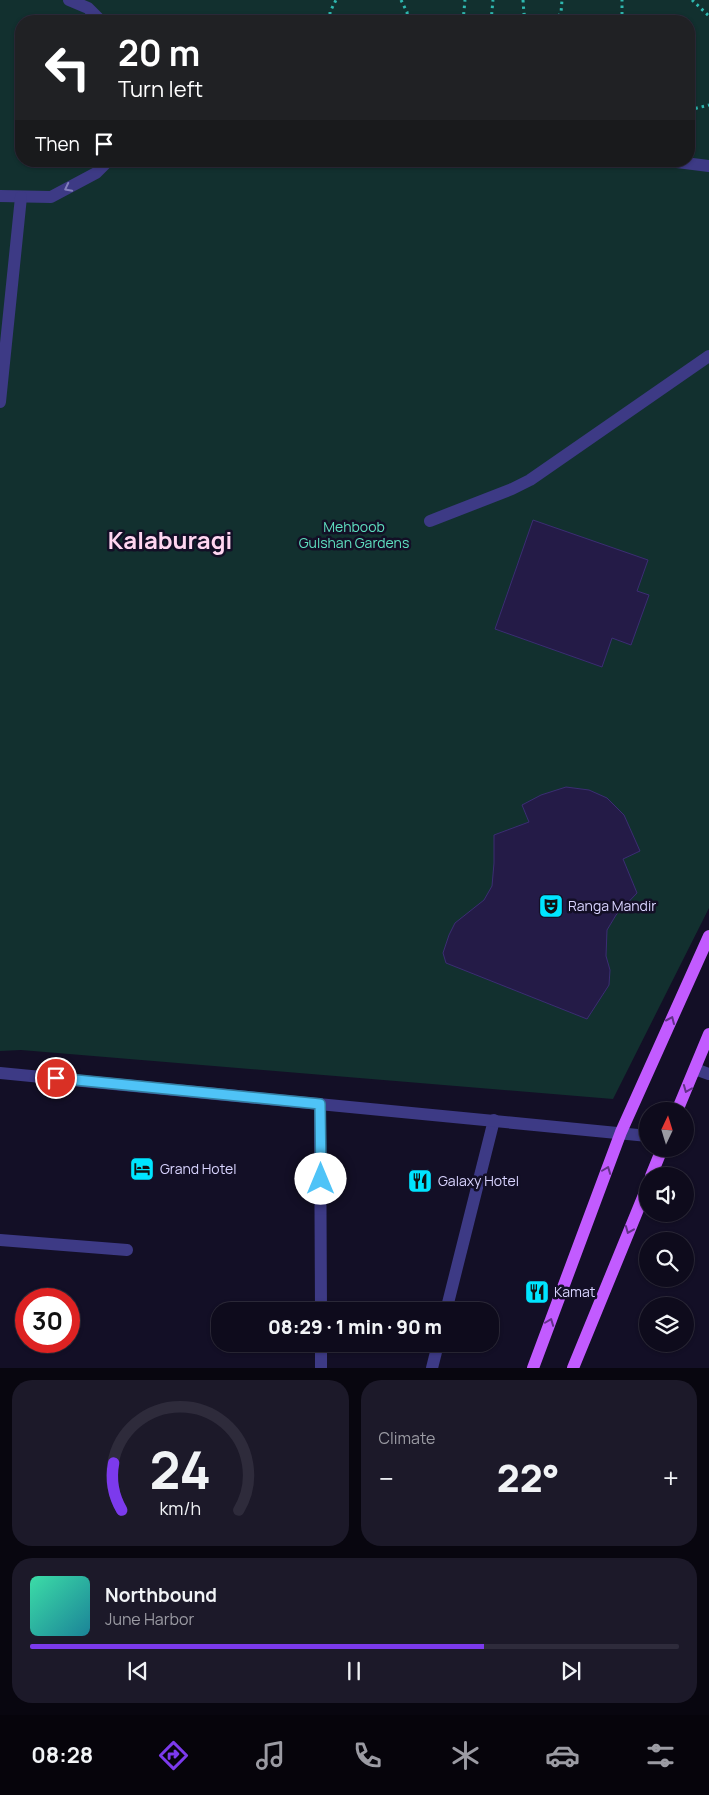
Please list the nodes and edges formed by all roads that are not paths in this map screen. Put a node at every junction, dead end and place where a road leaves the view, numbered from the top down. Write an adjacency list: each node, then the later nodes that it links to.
1 (69, 0): 2 (street)
2 (95, 15)
3 (695, 164): 4 (street)
4 (709, 166)
5 (102, 167): 7 (street, one-way to 7)
6 (0, 196): 7 (street)
7 (21, 197): 9 (street)
8 (709, 356): 10 (street)
9 (0, 402)
10 (430, 521)
11 (709, 936): 19 (main road, one-way to 11)
12 (709, 1034): 13 (main road)
13 (695, 1069): 15 (street); 16 (main road, one-way to 16)
14 (0, 1072): 17 (street)
15 (709, 1074)
16 (681, 1102)
17 (320, 1104): 18 (street); 24 (street)
18 (494, 1120): 19 (street); 25 (street)
19 (621, 1132): 20 (street); 30 (main road, one-way to 19)
20 (639, 1135)
21 (639, 1206): 31 (main road, one-way to 31)
22 (0, 1240): 23 (street)
23 (127, 1250)
24 (321, 1302)
25 (448, 1302)
26 (321, 1352): 28 (street)
27 (436, 1352): 29 (street)
28 (321, 1367)
29 (432, 1368)
30 (533, 1368)
31 (573, 1368)

